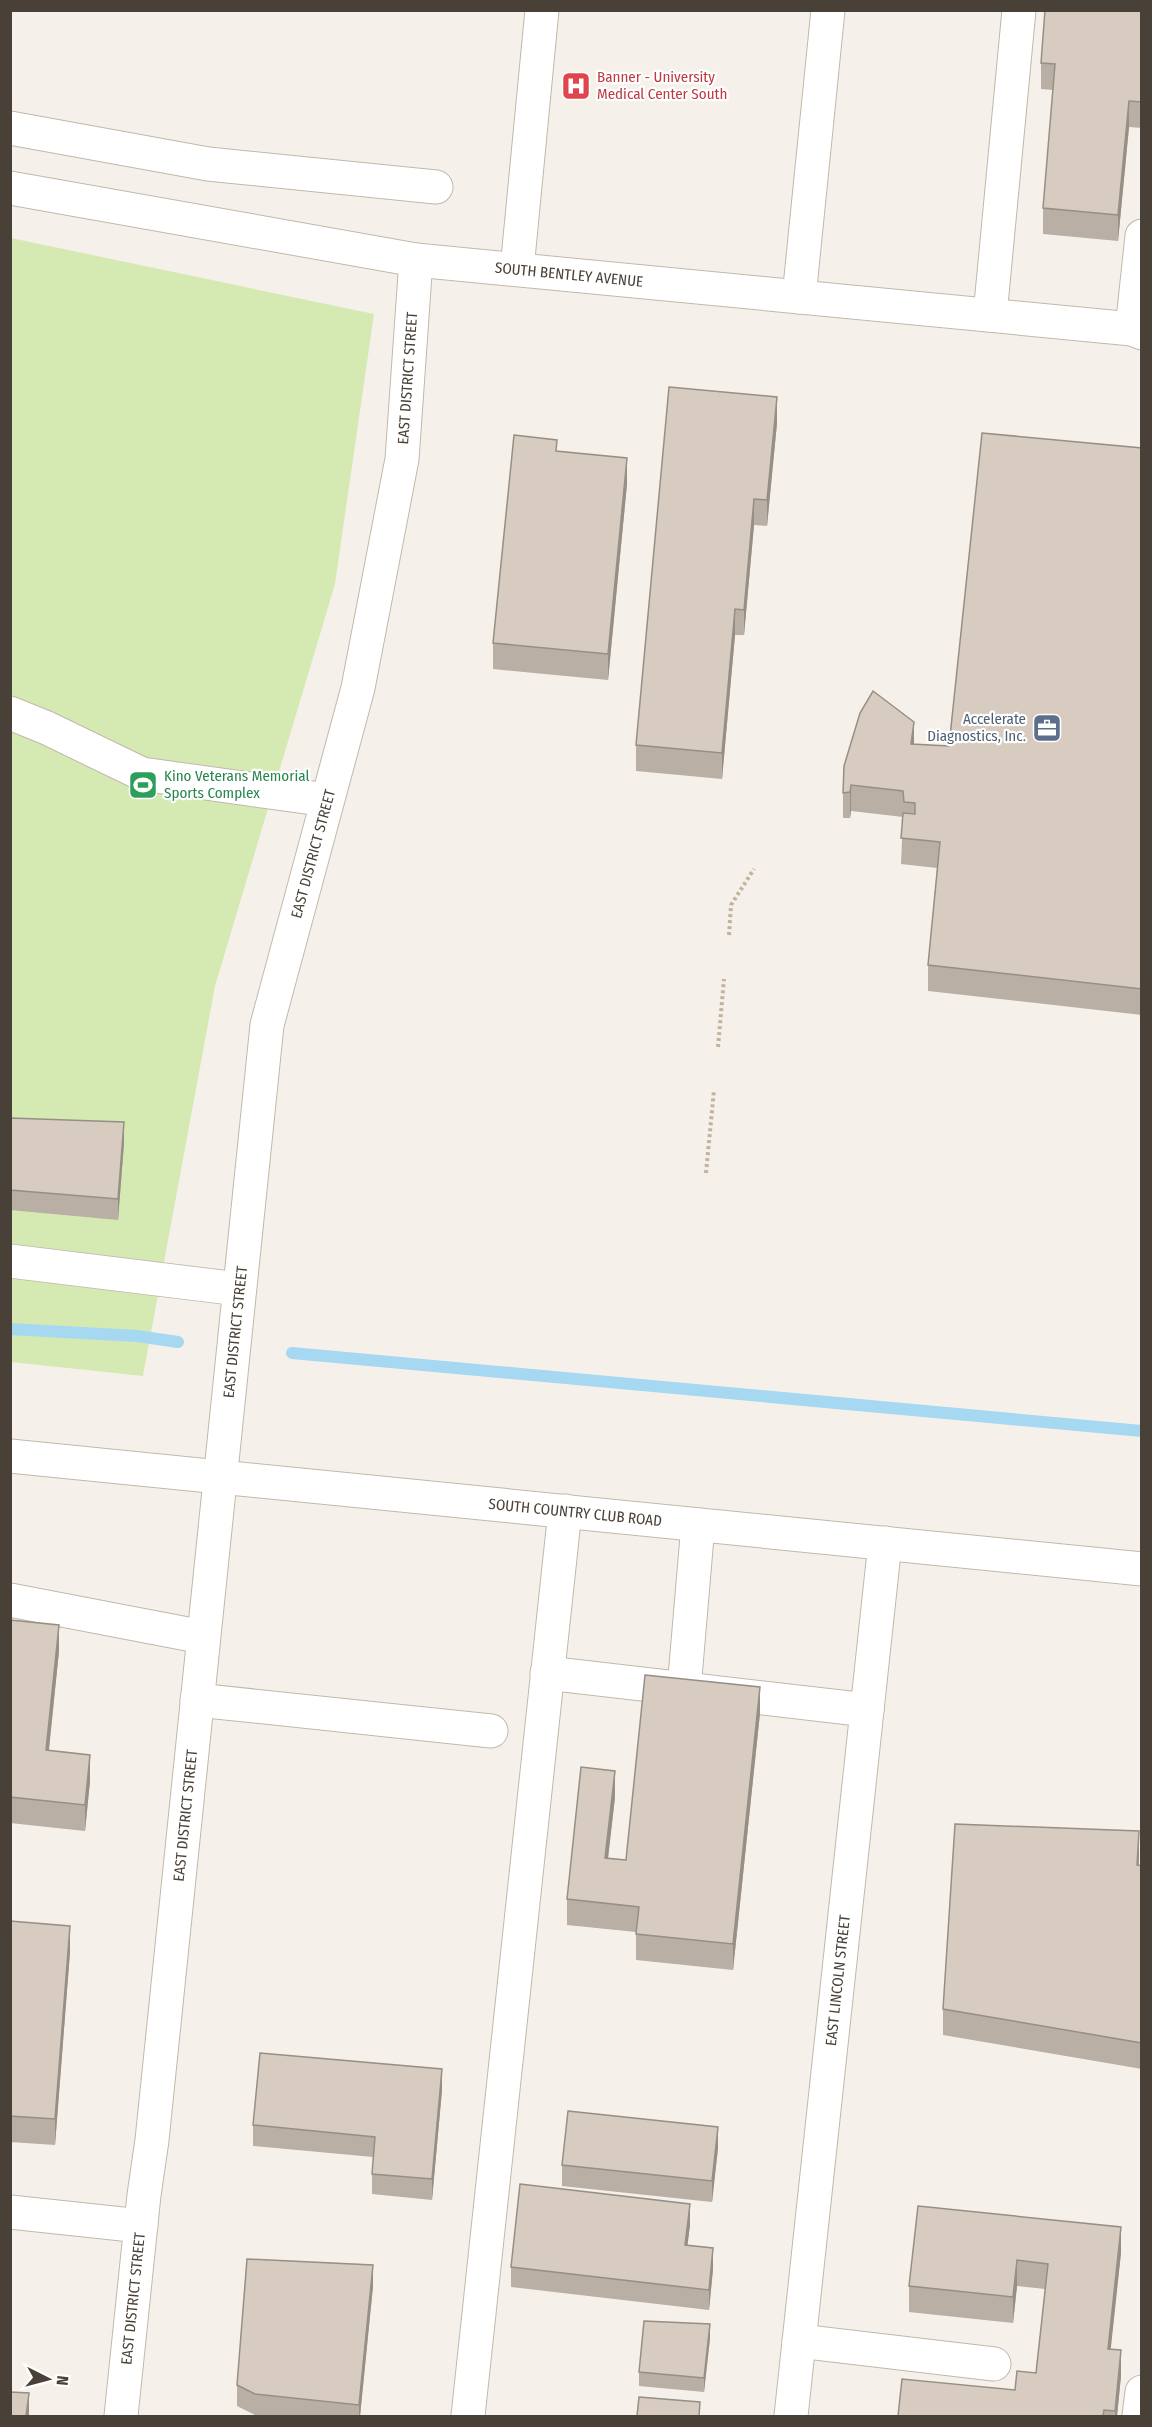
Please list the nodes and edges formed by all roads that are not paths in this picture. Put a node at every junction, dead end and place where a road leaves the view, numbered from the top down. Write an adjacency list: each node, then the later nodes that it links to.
1 (542, 10): 9 (street)
2 (828, 10): 10 (street)
3 (1019, 10): 11 (street)
4 (10, 129): 5 (street)
5 (436, 187)
6 (10, 188): 8 (street, SOUTH BENTLEY AVENUE)
7 (1142, 236): 12 (street)
8 (416, 260): 9 (street, SOUTH BENTLEY AVENUE); 14 (street, EAST DISTRICT STREET)
9 (517, 269): 10 (street, SOUTH BENTLEY AVENUE)
10 (799, 297): 11 (street, SOUTH BENTLEY AVENUE)
11 (990, 315): 12 (street, SOUTH BENTLEY AVENUE)
12 (1138, 330)
13 (10, 713): 14 (street)
14 (327, 800): 16 (street, EAST DISTRICT STREET)
15 (10, 1261): 16 (street)
16 (239, 1289): 18 (street, EAST DISTRICT STREET)
17 (10, 1456): 18 (street, SOUTH COUNTRY CLUB ROAD)
18 (220, 1476): 19 (street, SOUTH COUNTRY CLUB ROAD); 24 (street, EAST DISTRICT STREET)
19 (565, 1511): 20 (street, SOUTH COUNTRY CLUB ROAD); 25 (street)
20 (698, 1525): 21 (street, SOUTH COUNTRY CLUB ROAD); 26 (street)
21 (885, 1543): 22 (street, SOUTH COUNTRY CLUB ROAD); 28 (street, EAST LINCOLN STREET)
22 (1142, 1569)
23 (10, 1600): 24 (street)
24 (204, 1637): 27 (street, EAST DISTRICT STREET)
25 (547, 1673): 26 (street); 36 (street)
26 (684, 1689): 28 (street)
27 (197, 1700): 29 (street); 31 (street, EAST DISTRICT STREET)
28 (867, 1710): 32 (street, EAST LINCOLN STREET)
29 (491, 1731)
30 (10, 2212): 31 (street)
31 (141, 2226): 35 (street, EAST DISTRICT STREET)
32 (799, 2341): 33 (street); 37 (street, EAST LINCOLN STREET)
33 (994, 2364)
34 (1142, 2392): 38 (street)
35 (121, 2416)
36 (468, 2416)
37 (791, 2416)
38 (1139, 2416)

